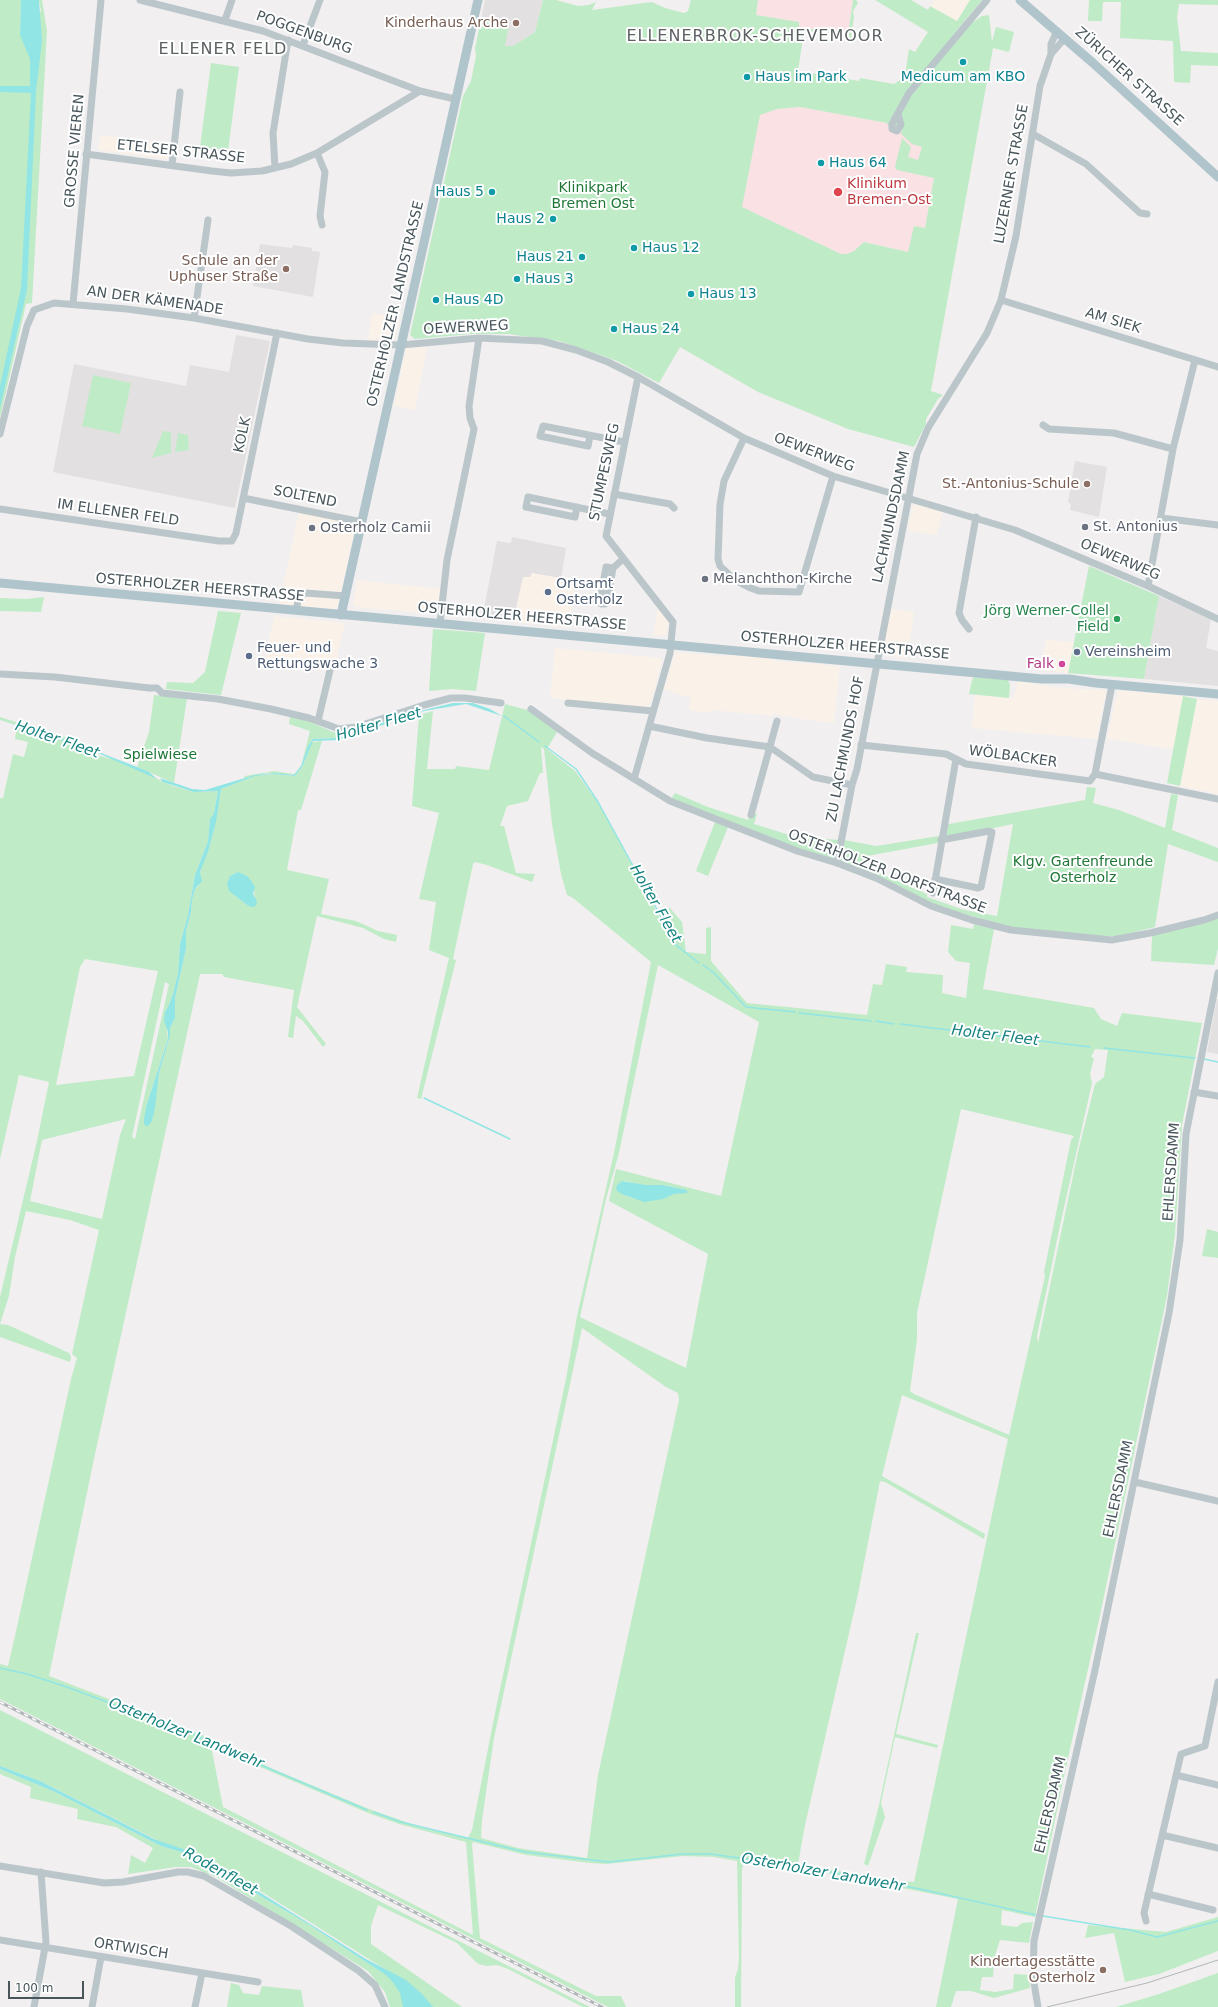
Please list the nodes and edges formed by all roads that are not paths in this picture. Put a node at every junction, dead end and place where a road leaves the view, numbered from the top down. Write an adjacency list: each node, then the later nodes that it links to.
1 (101, 0): 21 (street, GROSSE VIEREN)
2 (140, 0): 8 (street, POGGENBURG)
3 (232, 0): 9 (street)
4 (320, 0): 13 (street)
5 (478, 0): 17 (main road, OSTERHOLZER LANDSTRASSE)
6 (987, 0): 18 (street)
7 (1020, 0): 10 (main road, ZÜRICHER STRASSE)
8 (150, 1): 9 (street, POGGENBURG)
9 (225, 20): 12 (street, POGGENBURG)
10 (1057, 31): 11 (main road, ZÜRICHER STRASSE); 14 (street, LUZERNER STRASSE)
11 (1065, 38): 14 (street, LUZERNER STRASSE); 24 (main road, ZÜRICHER STRASSE)
12 (288, 40): 13 (street, POGGENBURG); 23 (street)
13 (303, 45): 15 (street, POGGENBURG)
14 (1051, 54): 19 (street, LUZERNER STRASSE)
15 (420, 91): 17 (street, POGGENBURG); 20 (street, ETELSER STRASSE)
16 (180, 92): 22 (street)
17 (455, 100): 33 (main road, OSTERHOLZER LANDSTRASSE)
18 (898, 114)
19 (1033, 134): 25 (street); 28 (street, LUZERNER STRASSE)
20 (317, 153): 23 (street, ETELSER STRASSE); 27 (street)
21 (86, 154): 22 (street, ETELSER STRASSE); 29 (street, GROSSE VIEREN)
22 (172, 165): 23 (street, ETELSER STRASSE)
23 (275, 168)
24 (1218, 177)
25 (1147, 214)
26 (208, 220): 30 (street)
27 (322, 225)
28 (1001, 300): 34 (street, AM SIEK); 46 (street, LACHMUNDSDAMM)
29 (73, 304): 30 (street, AN DER KÄMENADE); 38 (street, AN DER KÄMENADE)
30 (194, 318): 31 (street, AN DER KÄMENADE)
31 (277, 333): 33 (street, AN DER KÄMENADE); 45 (street, KOLK)
32 (479, 338): 33 (street, OEWERWEG); 36 (street, OEWERWEG); 64 (street)
33 (401, 345): 53 (main road, OSTERHOLZER LANDSTRASSE)
34 (1195, 360): 35 (street, AM SIEK); 42 (street)
35 (1218, 367)
36 (638, 377): 40 (street, OEWERWEG); 41 (street, STUMPESWEG)
37 (1043, 425): 42 (street)
38 (0, 434)
39 (590, 436): 39 (street); 41 (street)
40 (744, 438): 43 (street, OEWERWEG); 43 (street)
41 (624, 442): 44 (street, STUMPESWEG)
42 (1173, 449): 52 (street)
43 (833, 476): 46 (street, OEWERWEG)
44 (614, 494): 48 (street); 50 (street, STUMPESWEG)
45 (243, 498): 53 (street, SOLTEND); 55 (street, KOLK)
46 (908, 498): 51 (street, OEWERWEG); 67 (street, LACHMUNDSDAMM)
47 (577, 507): 47 (street); 50 (street)
48 (674, 508)
49 (0, 509): 55 (street, IM ELLENER FELD)
50 (610, 514): 56 (street, STUMPESWEG)
51 (976, 517): 59 (street, OEWERWEG); 65 (street)
52 (1161, 518): 54 (street); 59 (street)
53 (362, 522): 60 (main road, OSTERHOLZER LANDSTRASSE)
54 (1218, 525)
55 (232, 541)
56 (623, 559): 57 (street); 66 (street, STUMPESWEG)
57 (613, 568)
58 (0, 583): 61 (main road, OSTERHOLZER HEERSTRASSE)
59 (1148, 586): 63 (street, OEWERWEG)
60 (346, 596): 61 (street); 62 (main road, OSTERHOLZER LANDSTRASSE)
61 (296, 610): 62 (main road, OSTERHOLZER HEERSTRASSE)
62 (341, 615): 64 (main road, OSTERHOLZER HEERSTRASSE)
63 (1218, 618)
64 (440, 623): 66 (main road, OSTERHOLZER HEERSTRASSE)
65 (969, 629)
66 (671, 645): 67 (main road, OSTERHOLZER HEERSTRASSE); 75 (street, STUMPESWEG)
67 (877, 663): 70 (main road, OSTERHOLZER HEERSTRASSE); 79 (street, ZU LACHMUNDS HOF)
68 (331, 666): 77 (street)
69 (0, 674): 77 (street)
70 (1112, 685): 71 (main road, OSTERHOLZER HEERSTRASSE); 82 (street)
71 (1218, 694)
72 (500, 703): 77 (street)
73 (568, 703): 75 (street)
74 (531, 709): 83 (street, OSTERHOLZER DORFSTRASSE)
75 (653, 711): 78 (street, STUMPESWEG)
76 (777, 720): 80 (street)
77 (318, 721)
78 (649, 726): 80 (street); 83 (street, STUMPESWEG)
79 (861, 745): 81 (street, WÖLBACKER); 84 (street, ZU LACHMUNDS HOF)
80 (770, 747): 84 (street); 86 (street)
81 (956, 759): 82 (street, WÖLBACKER); 87 (street)
82 (1094, 777): 85 (street, WÖLBACKER)
83 (634, 779): 88 (street, OSTERHOLZER DORFSTRASSE)
84 (852, 785): 88 (street, ZU LACHMUNDS HOF)
85 (1218, 799)
86 (752, 815)
87 (941, 840): 89 (street); 89 (street)
88 (837, 863): 91 (street, OSTERHOLZER DORFSTRASSE)
89 (935, 879): 90 (street)
90 (932, 893)
91 (1218, 915)
92 (1218, 973): 93 (street, EHLERSDAMM)
93 (1194, 1092): 94 (street); 95 (street, EHLERSDAMM)
94 (1218, 1096)
95 (1135, 1482): 96 (street); 116 (street, EHLERSDAMM)
96 (1218, 1501)
97 (1218, 1682): 98 (street)
98 (1176, 1775): 99 (street); 100 (street)
99 (1218, 1785)
100 (1162, 1835): 101 (street); 104 (street)
101 (1218, 1848)
102 (0, 1866): 103 (street)
103 (41, 1872): 108 (street); 115 (street)
104 (1148, 1894): 105 (street); 106 (street)
105 (1213, 1910)
106 (1146, 1922)
107 (0, 1940): 108 (street, ORTWISCH)
108 (45, 1948): 109 (street, ORTWISCH); 112 (street)
109 (102, 1957): 110 (street, ORTWISCH); 113 (street)
110 (202, 1973): 111 (street, ORTWISCH); 114 (street)
111 (258, 1982)
112 (34, 2007)
113 (92, 2007)
114 (195, 2007)
115 (385, 2007)
116 (1038, 2007)

